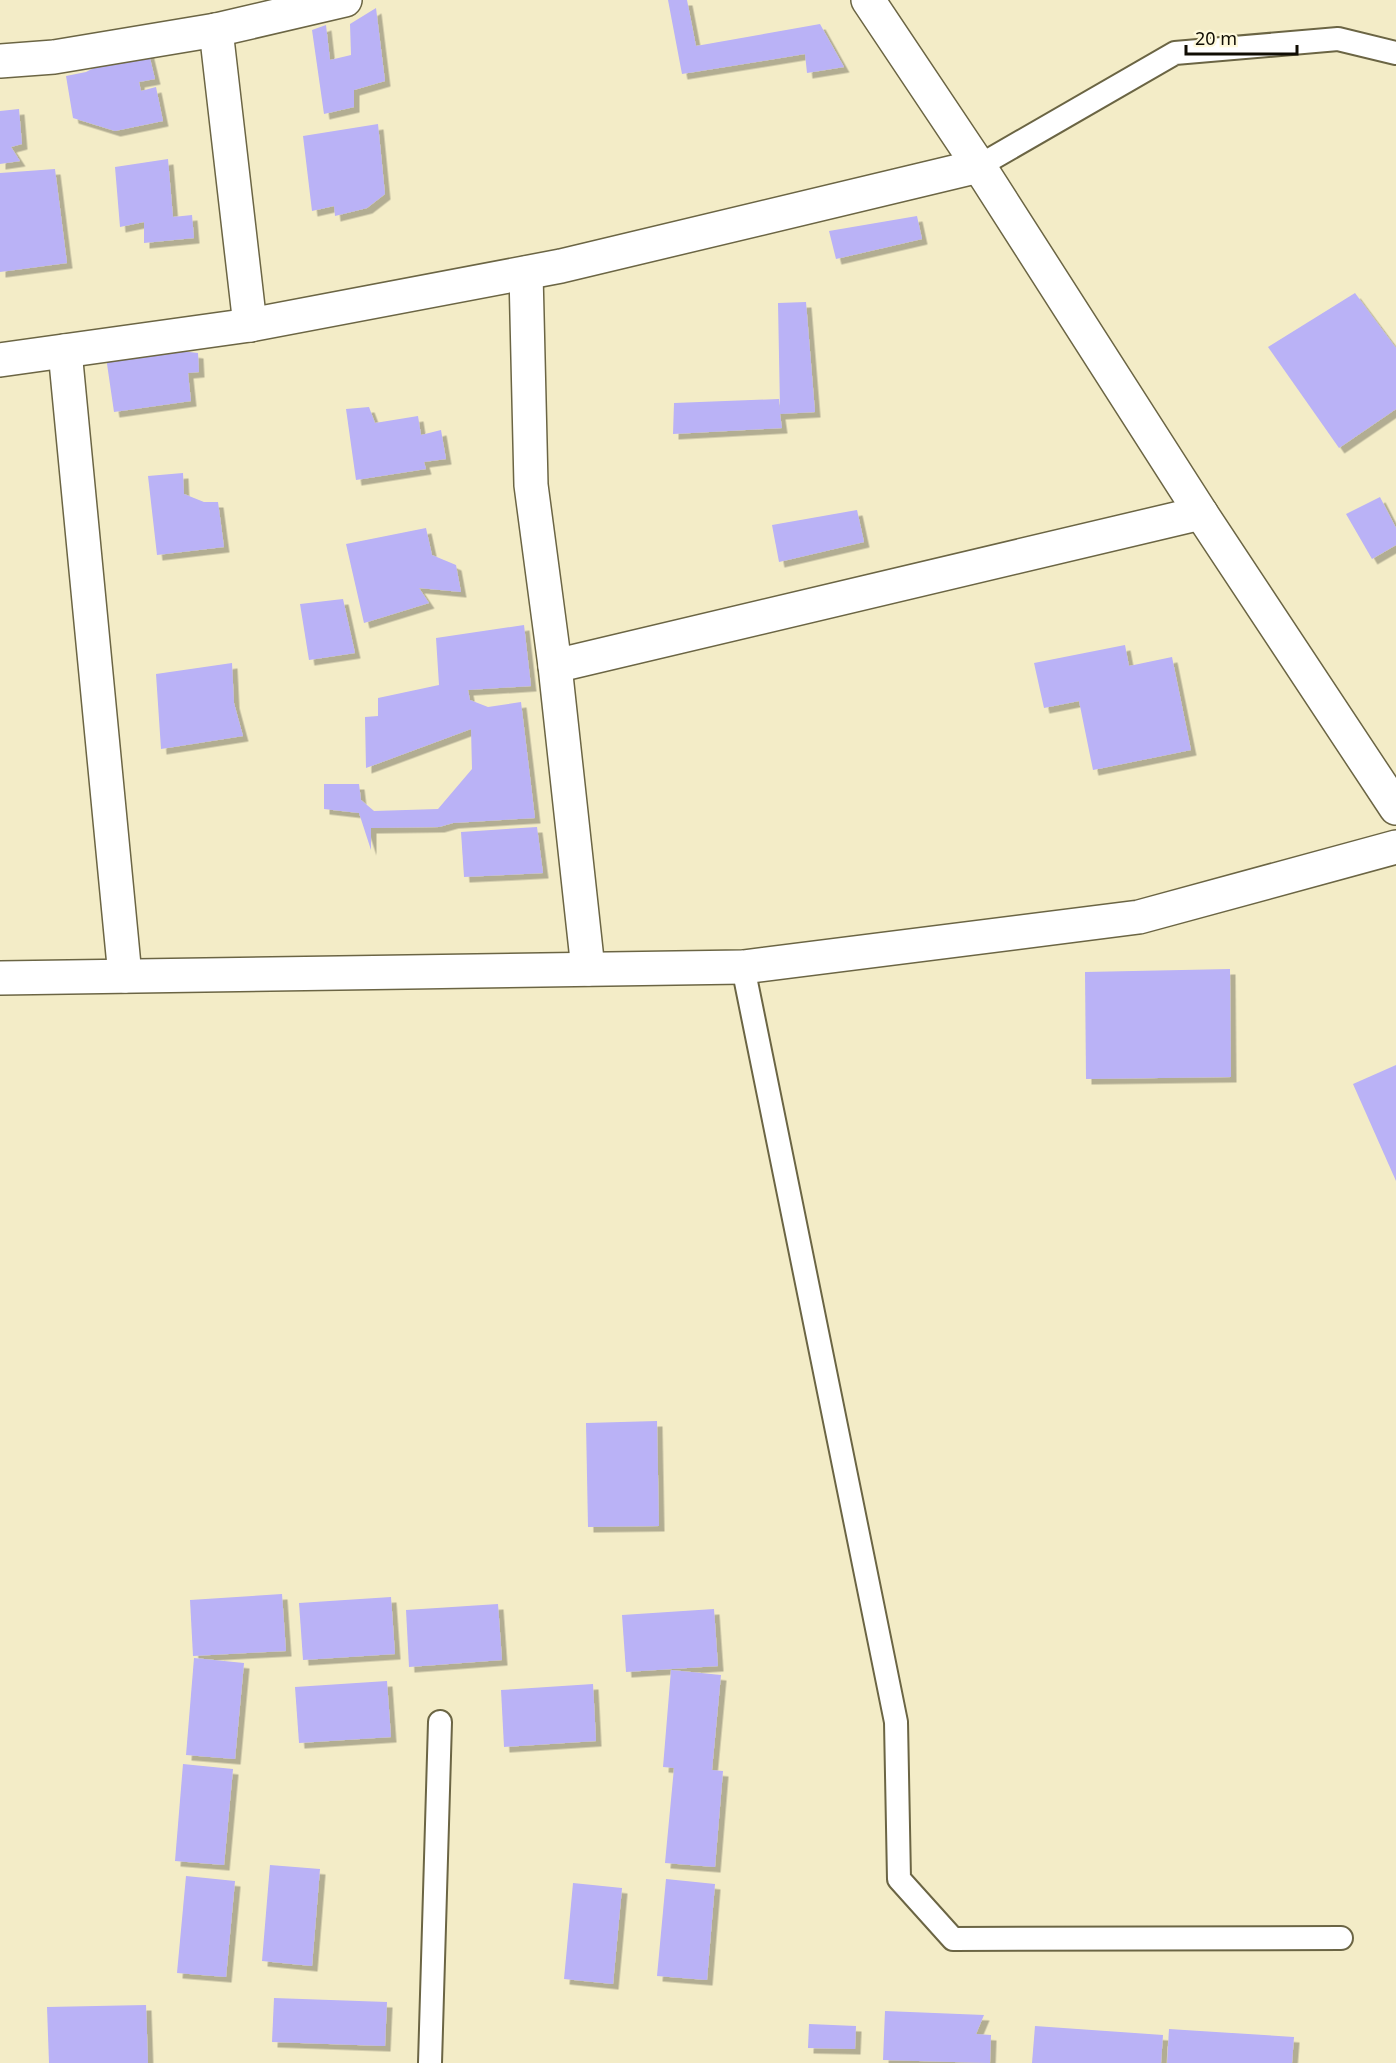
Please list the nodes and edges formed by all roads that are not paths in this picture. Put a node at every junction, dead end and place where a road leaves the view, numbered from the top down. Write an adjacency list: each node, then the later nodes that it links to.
1 (345, 0): 3 (street)
2 (868, 0): 6 (street)
3 (216, 30): 5 (street); 8 (street)
4 (1396, 53): 6 (lane)
5 (0, 61)
6 (979, 166): 7 (street); 11 (street)
7 (526, 273): 8 (street); 12 (street)
8 (250, 325): 9 (street)
9 (64, 351): 10 (street); 17 (street)
10 (0, 360)
11 (1201, 513): 12 (street); 13 (street)
12 (555, 666): 16 (street)
13 (1396, 808)
14 (1396, 847): 15 (street)
15 (743, 967): 16 (street); 20 (lane)
16 (588, 969): 17 (street)
17 (125, 976): 18 (street)
18 (0, 978)
19 (440, 1722): 21 (lane)
20 (1341, 1938)
21 (430, 2063)

